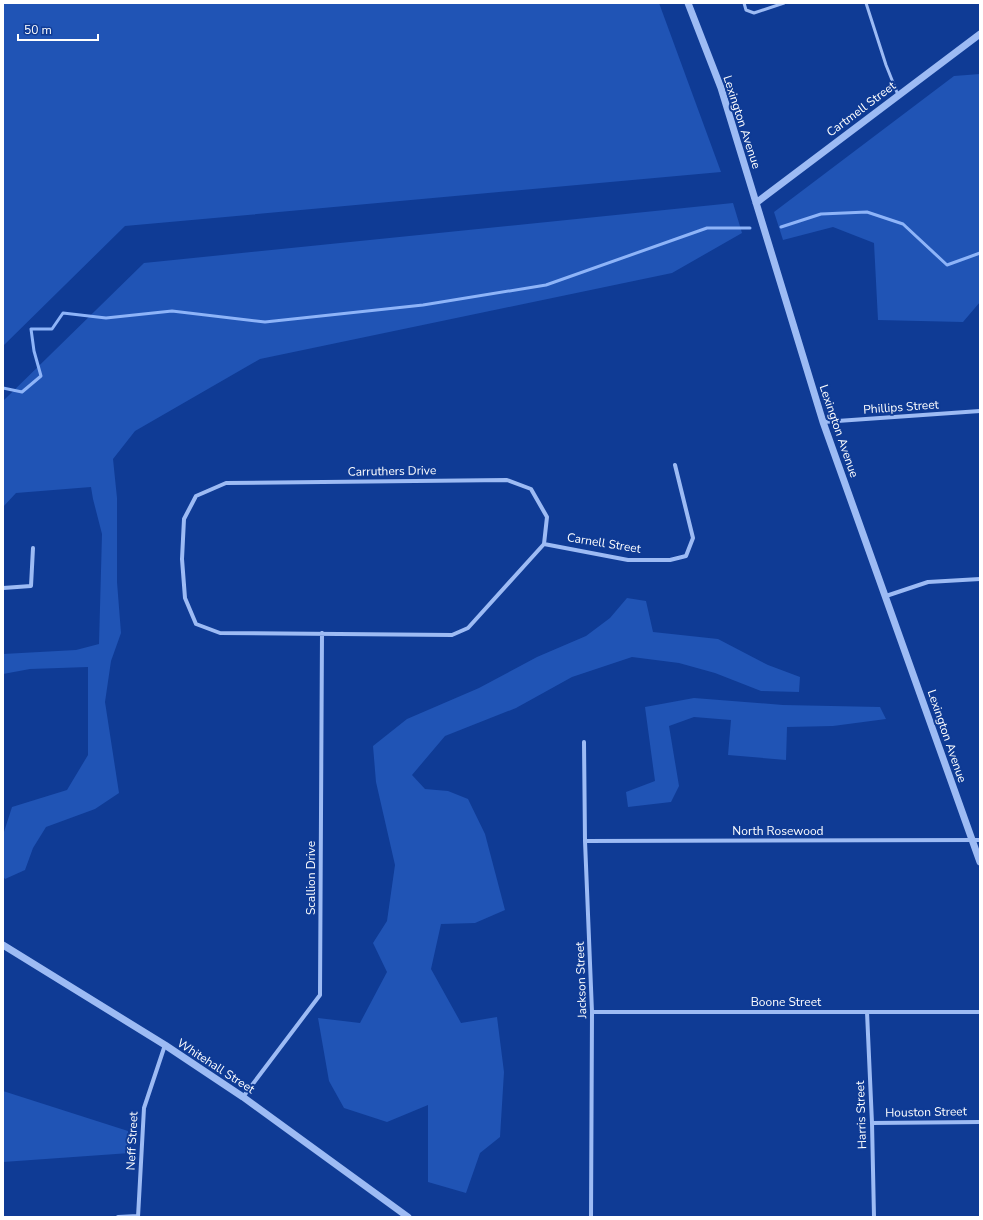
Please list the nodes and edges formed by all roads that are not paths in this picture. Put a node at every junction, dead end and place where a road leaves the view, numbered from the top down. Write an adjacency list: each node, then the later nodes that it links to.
1 (688, 3): 7 (street, Lexington Avenue)
2 (744, 3): 3 (lane)
3 (784, 3)
4 (866, 3): 6 (lane)
5 (980, 34): 6 (street, Cartmell Street)
6 (898, 95): 7 (street, Cartmell Street)
7 (756, 203): 9 (street, Lexington Avenue)
8 (980, 411): 9 (street, Phillips Street)
9 (823, 422): 15 (street, Lexington Avenue)
10 (675, 465): 11 (street, Carnell Street)
11 (544, 544): 16 (street, Carruthers Drive); 16 (street, Carruthers Drive)
12 (33, 548): 14 (street)
13 (980, 579): 15 (street)
14 (3, 588)
15 (886, 596): 18 (street, Lexington Avenue)
16 (322, 633): 27 (street, Scallion Drive)
17 (584, 742): 20 (street, Jackson Street)
18 (972, 840): 19 (street, North Rosewood); 20 (street, North Rosewood); 21 (street, Lexington Avenue)
19 (980, 840)
20 (585, 841): 23 (street, Jackson Street)
21 (980, 862)
22 (3, 945): 26 (street, Whitehall Street)
23 (592, 1012): 24 (street, Boone Street); 33 (street, Jackson Street)
24 (867, 1012): 25 (street, Boone Street); 29 (street, Harris Street)
25 (980, 1012)
26 (165, 1045): 27 (street, Whitehall Street); 31 (street, Neff Street)
27 (243, 1096): 32 (street, Whitehall Street)
28 (980, 1122): 29 (street, Houston Street)
29 (872, 1123): 34 (street, Harris Street)
30 (118, 1217): 31 (street)
31 (138, 1217)
32 (408, 1217)
33 (591, 1217)
34 (874, 1217)

